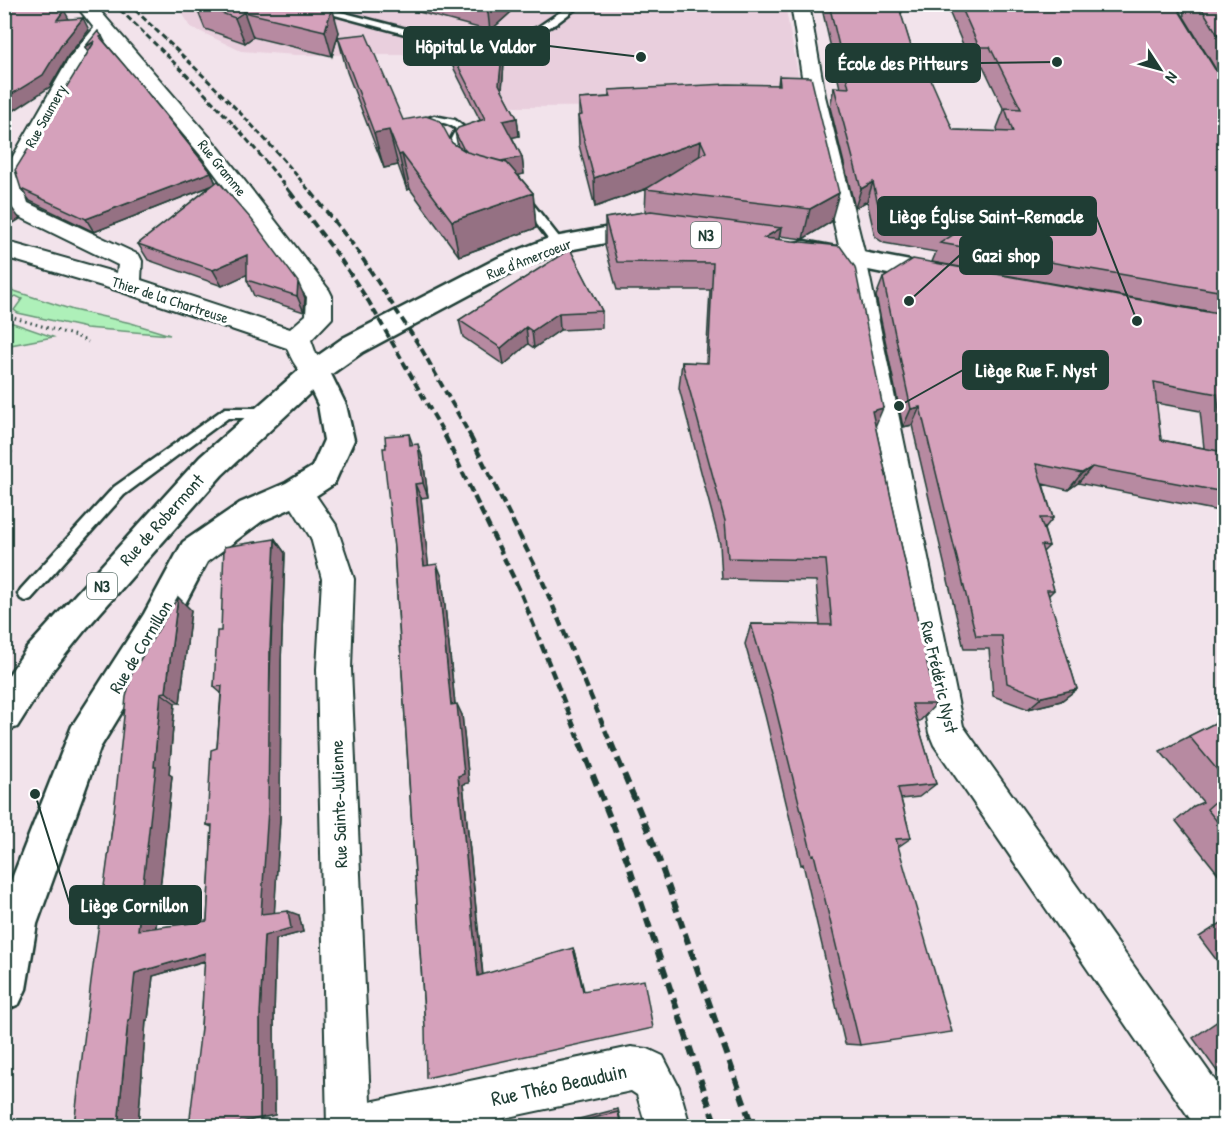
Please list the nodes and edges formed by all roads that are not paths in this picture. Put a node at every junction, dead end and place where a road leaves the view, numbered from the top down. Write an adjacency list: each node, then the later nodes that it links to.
1 (84, 4): 6 (street, Rue Gramme)
2 (298, 4): 3 (lane)
3 (578, 4)
4 (727, 4): 5 (lane)
5 (800, 6): 16 (street, Rue Frédéric Nyst)
6 (104, 28): 18 (street, Rue Saumery); 19 (street, Rue Gramme)
7 (413, 138): 9 (lane)
8 (439, 147): 9 (lane)
9 (452, 152): 10 (lane)
10 (466, 175)
11 (515, 192): 13 (lane)
12 (673, 231): 13 (main road, Rue d'Amercoeur / N3)
13 (558, 244): 20 (main road, Rue d'Amercoeur / N3)
14 (786, 246): 16 (main road)
15 (4, 249): 18 (street, Thier de la Chartreuse)
16 (854, 260): 17 (main road); 29 (street, Rue Frédéric Nyst)
17 (966, 280)
18 (128, 285): 19 (street, Thier de la Chartreuse)
19 (297, 338): 20 (street)
20 (316, 371): 21 (main road, Rue de Robermont / N3); 22 (main road, Rue de Cornillon)
21 (267, 413): 23 (lane); 24 (main road, Rue de Robermont / N3)
22 (297, 492): 25 (main road, Rue de Cornillon); 26 (street, Rue Sainte-Julienne)
23 (26, 594)
24 (4, 715)
25 (4, 989)
26 (349, 1126)
27 (364, 1126): 28 (street, Rue Théo Beauduin)
28 (668, 1126)
29 (1221, 1126)

